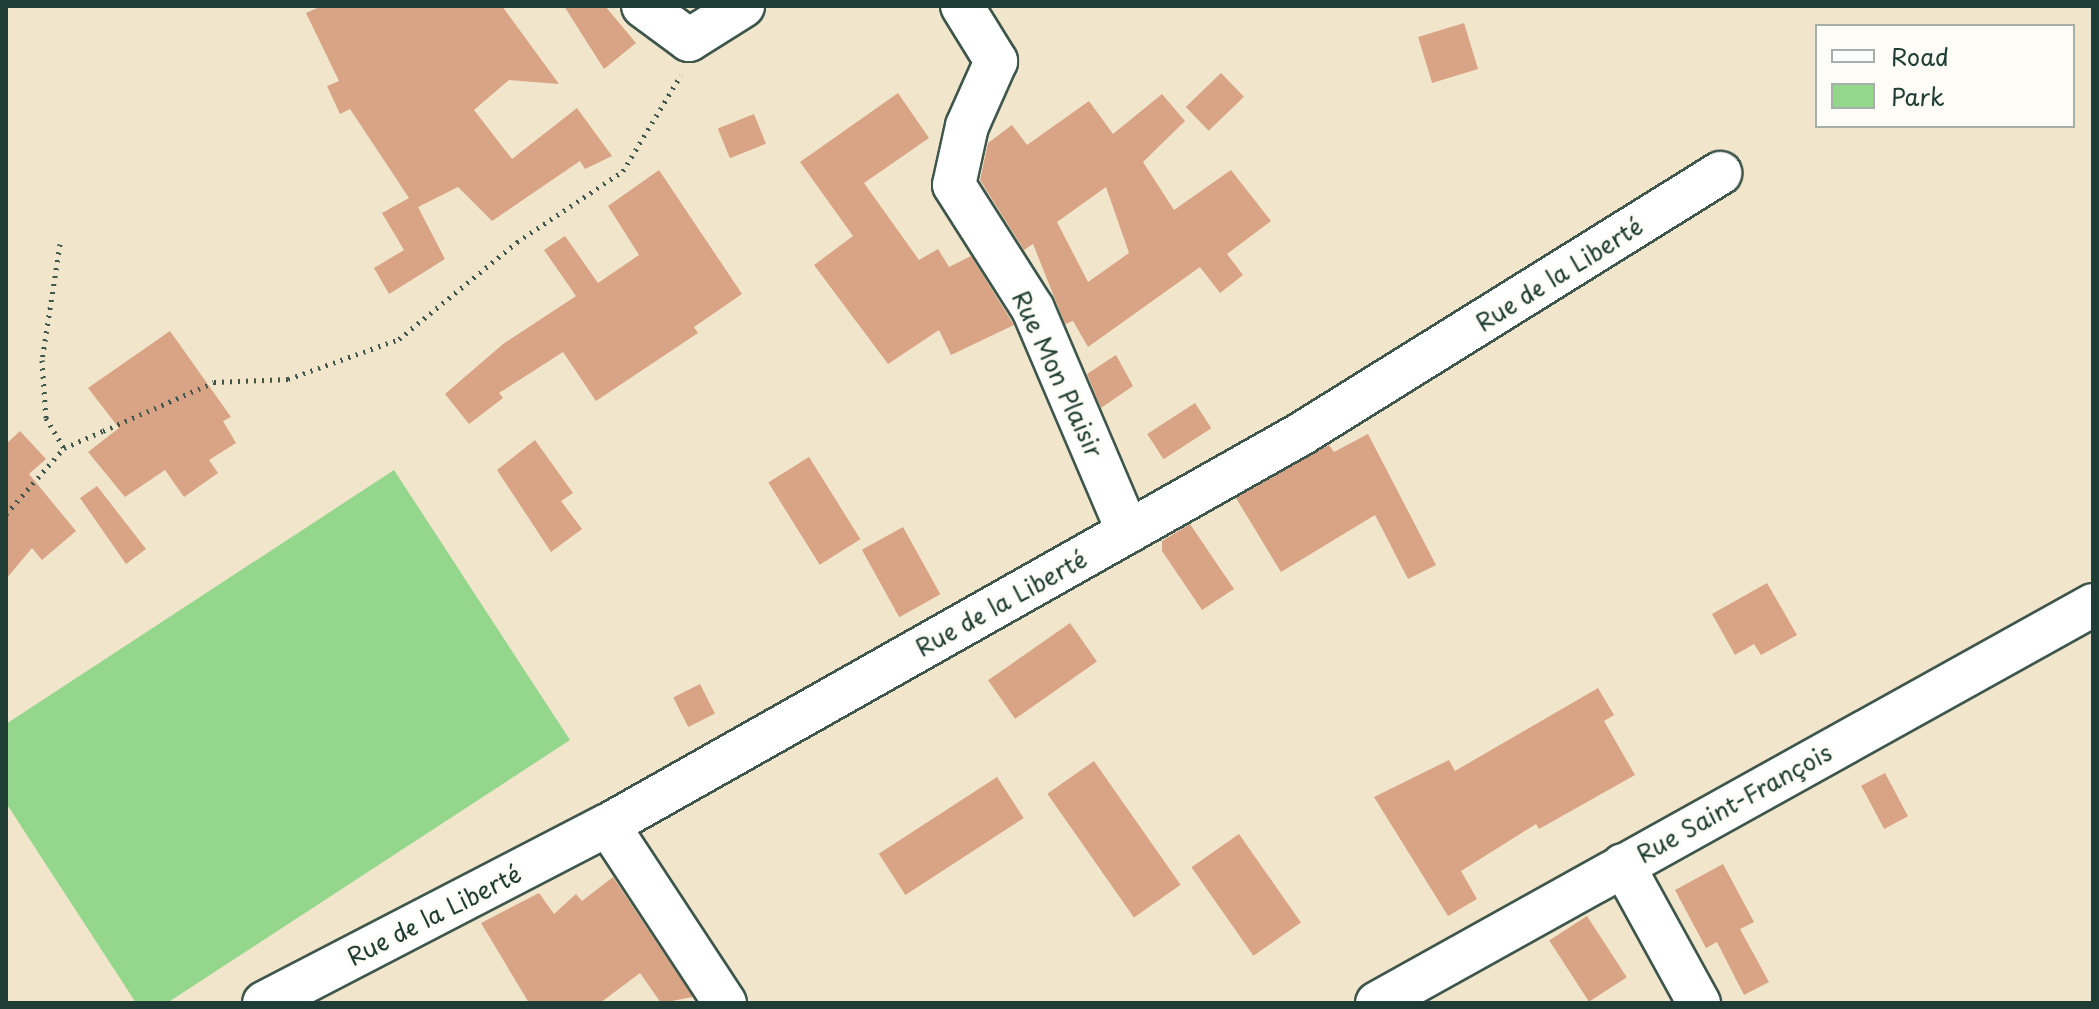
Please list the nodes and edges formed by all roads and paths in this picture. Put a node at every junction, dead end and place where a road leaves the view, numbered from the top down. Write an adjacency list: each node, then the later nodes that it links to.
1 (643, 6): 3 (street)
2 (962, 6): 8 (street, Rue Mon Plaisir)
3 (726, 16): 6 (path)
4 (1721, 173): 8 (street, Rue de la Liberté)
5 (60, 244): 6 (path)
6 (64, 448): 7 (path)
7 (6, 514)
8 (1128, 532): 10 (street, Rue de la Liberté)
9 (2093, 605): 11 (street, Rue Saint-François)
10 (608, 825): 12 (street, Rue de la Liberté); 13 (street)
11 (1623, 865): 14 (street, Rue Saint-François); 15 (street)
12 (266, 1003)
13 (725, 1003)
14 (1377, 1003)
15 (1699, 1003)

